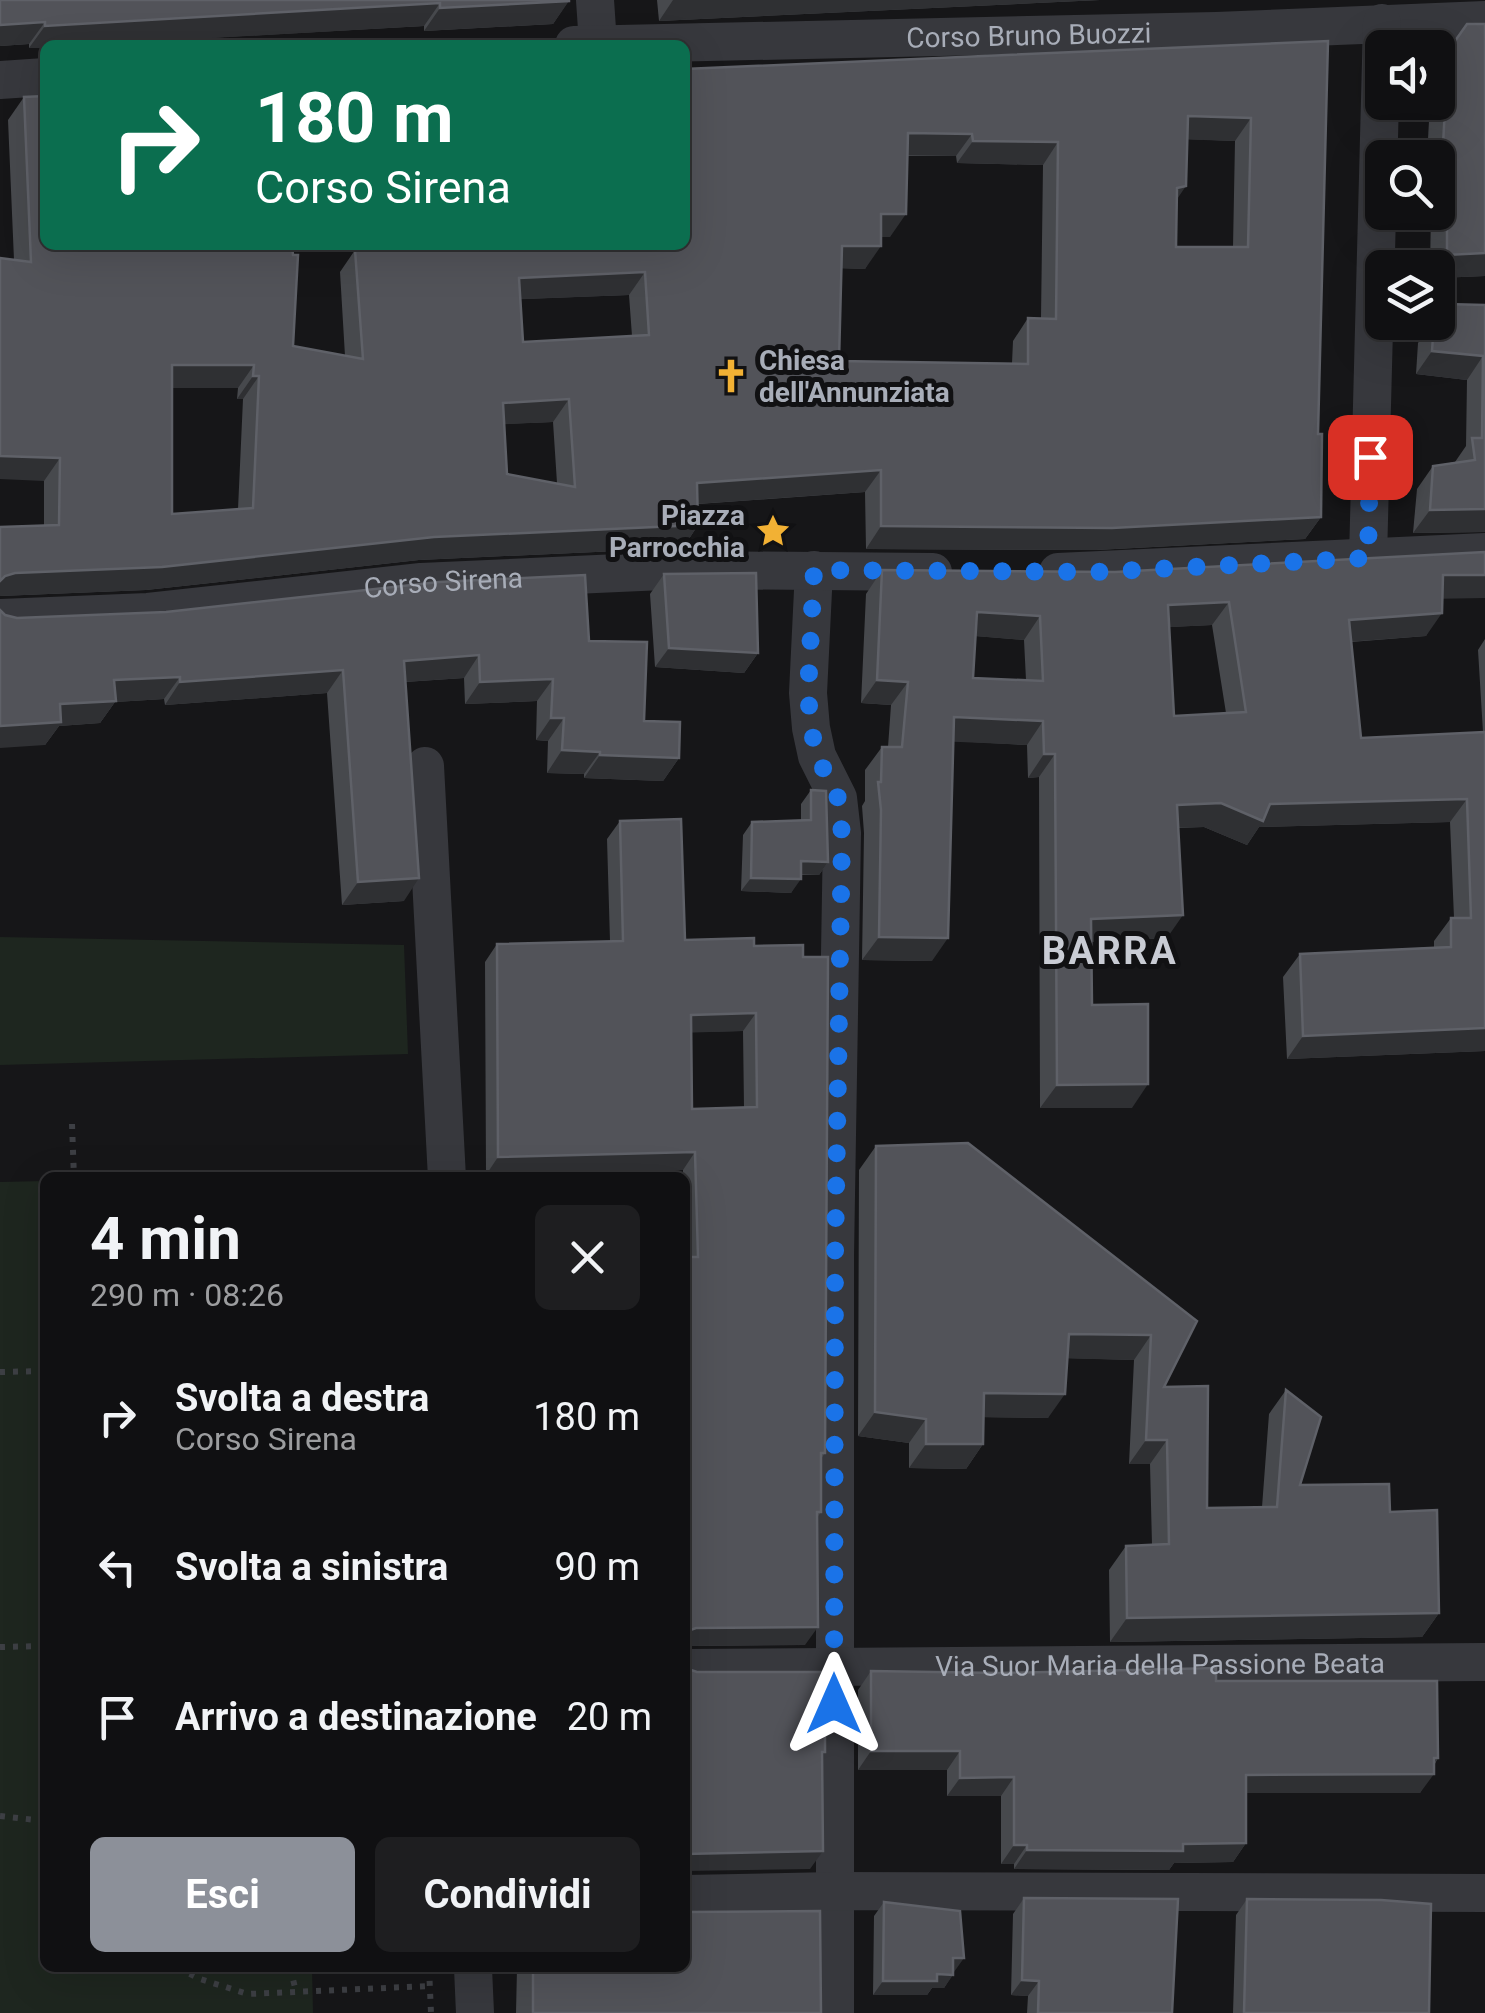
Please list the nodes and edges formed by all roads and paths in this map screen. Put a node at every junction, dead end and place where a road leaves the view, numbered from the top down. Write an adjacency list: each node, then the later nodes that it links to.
1 (595, 0): 6 (street)
2 (1276, 0): 5 (street)
3 (1485, 20): 4 (street, Corso Bruno Buozzi)
4 (1382, 23): 5 (street, Corso Bruno Buozzi); 11 (street)
5 (1216, 31): 7 (street, Corso Bruno Buozzi)
6 (587, 40)
7 (690, 42)
8 (40, 77): 9 (street)
9 (0, 80)
10 (1485, 552): 11 (street)
11 (1368, 558): 14 (street)
12 (814, 570): 13 (street, Corso Sirena); 15 (street, Corso Sirena); 25 (street)
13 (966, 572)
14 (1022, 572)
15 (0, 618)
16 (424, 766): 19 (street)
17 (72, 1124): 18 (path)
18 (74, 1172)
19 (448, 1172)
20 (40, 1371): 21 (path)
21 (0, 1372)
22 (0, 1646): 23 (path)
23 (40, 1646)
24 (1485, 1662): 25 (street, Via Suor Maria della Passione Beata)
25 (834, 1666): 26 (street, Via Suor Maria della Passione Beata); 29 (street)
26 (690, 1668)
27 (0, 1816): 28 (path)
28 (40, 1820)
29 (834, 1892): 30 (street); 31 (street); 40 (street)
30 (1485, 1893)
31 (690, 1894)
32 (186, 1972): 37 (path)
33 (291, 1972): 37 (path)
34 (429, 1972): 36 (path)
35 (473, 1972): 39 (street)
36 (430, 1986): 37 (path); 38 (path)
37 (296, 1991)
38 (431, 2013)
39 (475, 2013)
40 (835, 2013)

